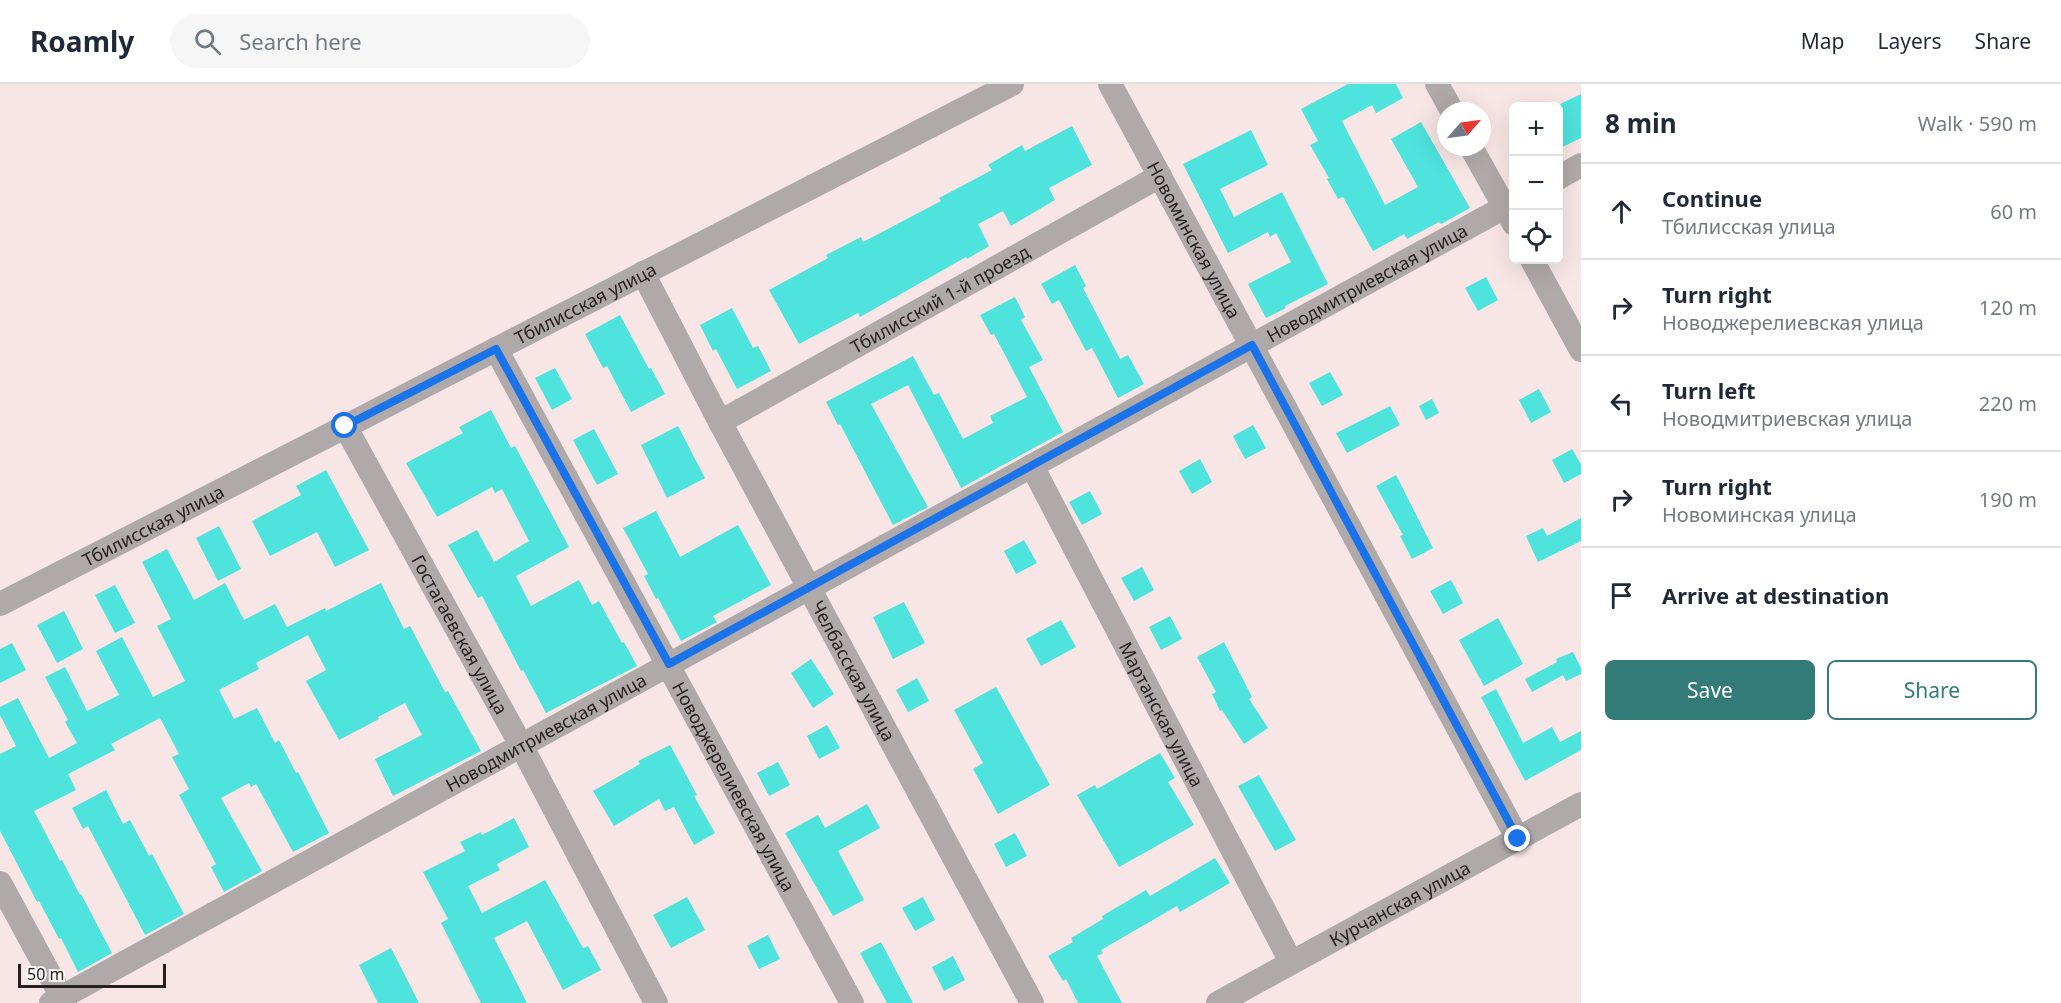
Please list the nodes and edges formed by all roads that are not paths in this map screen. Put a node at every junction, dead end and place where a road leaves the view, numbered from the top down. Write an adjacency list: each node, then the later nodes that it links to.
1 (1012, 84): 12 (street, Тбилисская улица)
2 (1110, 84): 8 (street, Новоминская улица)
3 (1437, 84): 4 (street)
4 (1447, 102)
5 (1476, 156): 9 (street)
6 (1581, 165): 7 (street)
7 (1563, 174)
8 (1160, 176): 13 (street, Новоминская улица); 16 (street, Тбилисский 1-й проезд)
9 (1509, 210)
10 (1509, 212): 13 (street, Новодмитриевская улица)
11 (1534, 264): 15 (street)
12 (643, 273): 14 (street, Тбилисская улица); 16 (street, Челбасская улица)
13 (1252, 345): 18 (street, Новодмитриевская улица); 24 (street, Новоминская улица)
14 (496, 349): 17 (street, Тбилисская улица); 21 (street, Новоджерелиевская улица)
15 (1581, 350)
16 (720, 422): 19 (street, Челбасская улица)
17 (345, 426): 20 (street, Тбилисская улица); 22 (street, Гостагаевская улица)
18 (1032, 466): 19 (street, Новодмитриевская улица); 26 (street, Мартанская улица)
19 (809, 588): 21 (street, Новодмитриевская улица); 30 (street, Челбасская улица)
20 (0, 604)
21 (669, 664): 22 (street, Новодмитриевская улица); 29 (street, Новоджерелиевская улица)
22 (521, 746): 27 (street, Новодмитриевская улица); 28 (street, Гостагаевская улица)
23 (1581, 804): 24 (street, Курчанская улица)
24 (1518, 839): 26 (street, Курчанская улица)
25 (0, 884): 27 (street)
26 (1292, 962): 31 (street, Курчанская улица)
27 (59, 1001)
28 (656, 1003)
29 (852, 1003)
30 (1032, 1003)
31 (1218, 1003)

